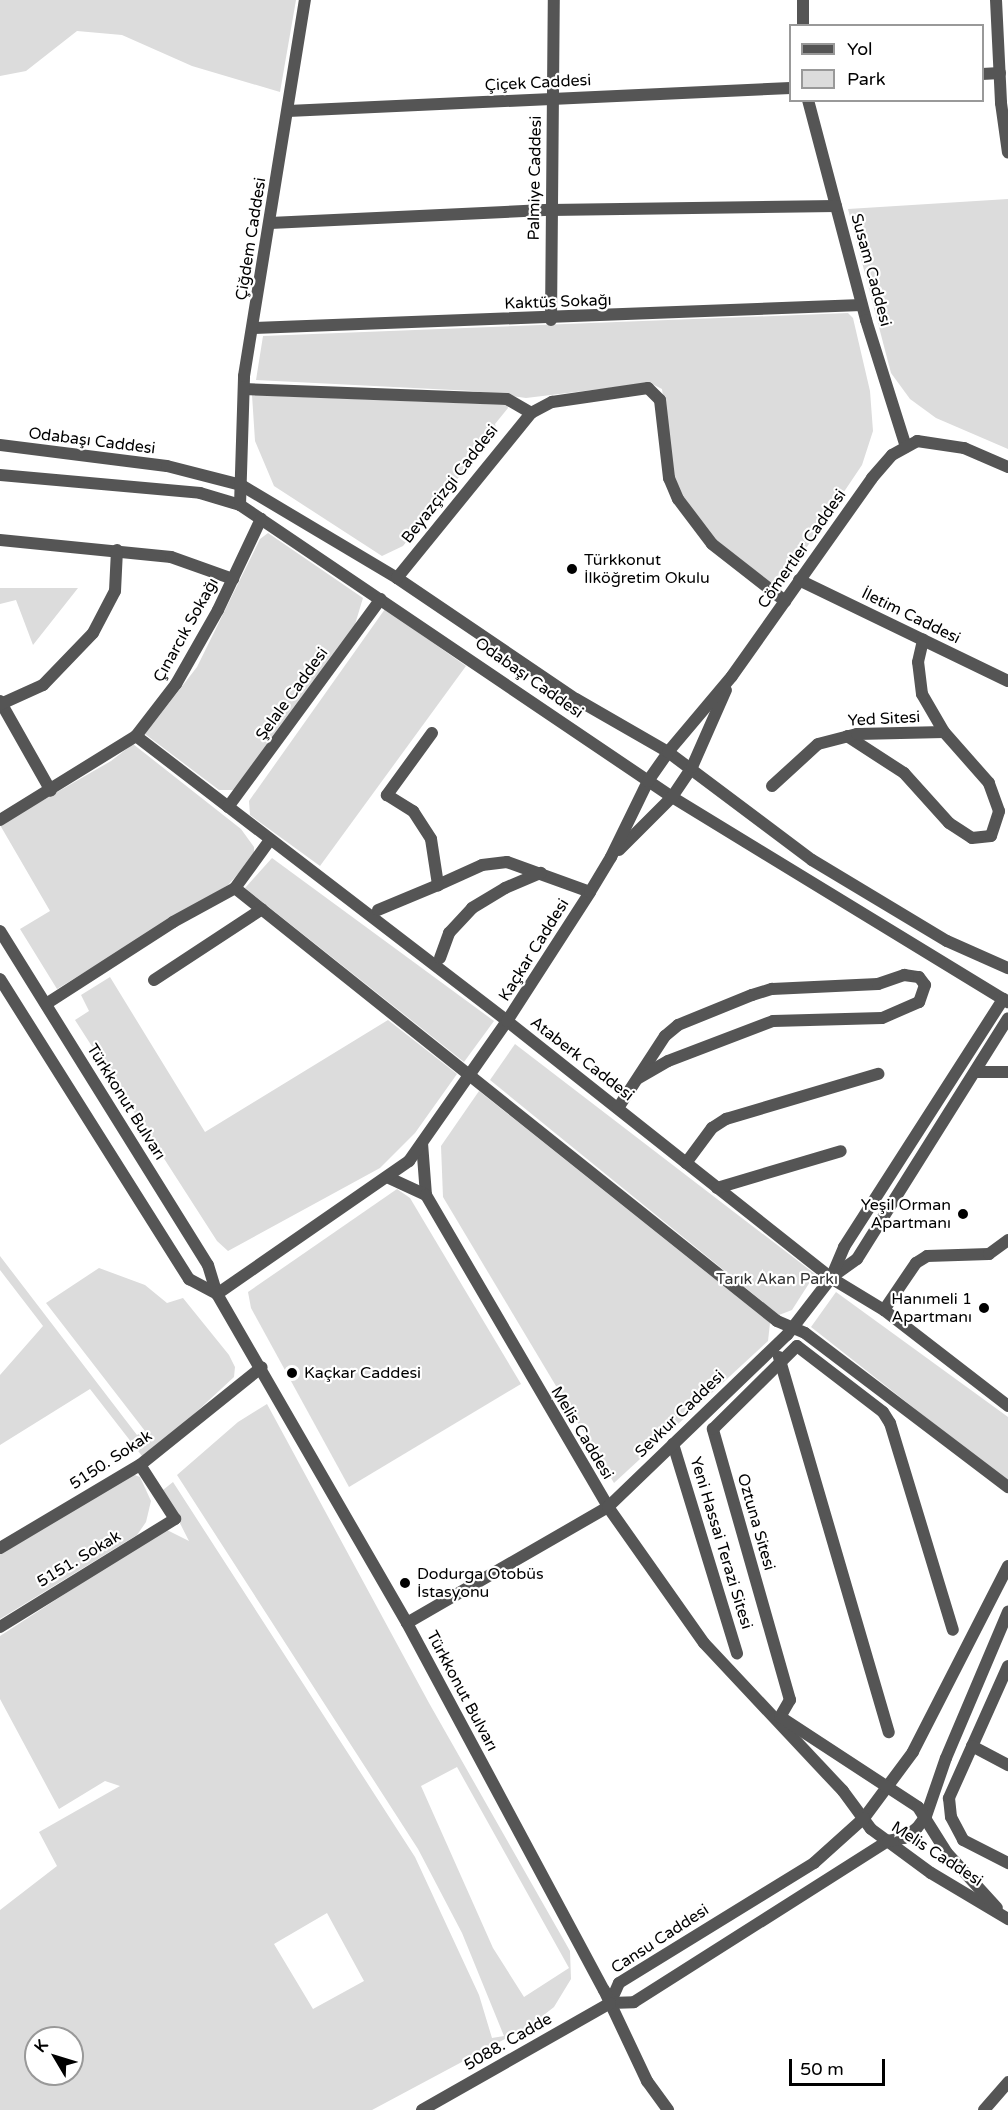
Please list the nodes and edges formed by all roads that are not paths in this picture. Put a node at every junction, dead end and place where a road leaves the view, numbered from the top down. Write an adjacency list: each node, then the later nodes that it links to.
1 (305, 0): 11 (street, Çiğdem Caddesi)
2 (554, 0): 9 (street, Palmiye Caddesi)
3 (803, 0): 5 (street)
4 (996, 0): 6 (street)
5 (803, 24)
6 (1000, 73): 7 (street); 12 (street)
7 (984, 74)
8 (789, 88): 9 (street, Çiçek Caddesi)
9 (552, 99): 11 (street, Çiçek Caddesi); 14 (street, Palmiye Caddesi)
10 (809, 102): 13 (street, Susam Caddesi)
11 (288, 111): 15 (street, Çiğdem Caddesi)
12 (1008, 153)
13 (836, 206): 14 (street); 16 (street, Susam Caddesi)
14 (550, 210): 15 (street); 17 (street, Palmiye Caddesi)
15 (270, 223): 18 (street, Çiğdem Caddesi)
16 (862, 304): 17 (street, Kaktüs Sokağı); 22 (street, Susam Caddesi)
17 (551, 320): 18 (street, Kaktüs Sokağı)
18 (254, 328): 19 (street, Çiğdem Caddesi)
19 (244, 389): 20 (street); 25 (street, Çiğdem Caddesi)
20 (531, 413): 30 (street, Beyazçizgi Caddesi); 34 (street)
21 (0, 445): 25 (street, Odabaşı Caddesi)
22 (906, 447): 23 (street); 32 (street, Cömertler Caddesi)
23 (1008, 467)
24 (0, 475): 26 (street, Odabaşı Caddesi)
25 (241, 485): 26 (street, Çiğdem Caddesi); 30 (street, Odabaşı Caddesi)
26 (240, 505): 27 (street, Odabaşı Caddesi)
27 (261, 519): 31 (street, Çınarcık Sokağı); 33 (street, Odabaşı Caddesi)
28 (0, 540): 29 (street)
29 (117, 550): 31 (street); 38 (street)
30 (397, 578): 43 (street, Odabaşı Caddesi)
31 (233, 579): 41 (street, Çınarcık Sokağı)
32 (799, 580): 34 (street, Cömertler Caddesi); 35 (street, İletim Caddesi)
33 (381, 599): 45 (street, Odabaşı Caddesi); 49 (street, Şelale Caddesi)
34 (785, 601): 36 (street, Cömertler Caddesi)
35 (923, 640): 37 (street, İletim Caddesi); 39 (street)
36 (732, 676): 43 (street, Cömertler Caddesi); 44 (street, Cömertler Caddesi)
37 (1008, 681)
38 (1, 703): 47 (street)
39 (944, 732): 42 (street, Yed Sitesi); 42 (street)
40 (432, 733): 54 (street)
41 (136, 736): 47 (street, Çınarcık Sokağı); 49 (street, Ataberk Caddesi)
42 (847, 736): 46 (street, Yed Sitesi)
43 (668, 752): 44 (street, Odabaşı Caddesi); 45 (street, Cömertler Caddesi)
44 (692, 767): 48 (street, Cömertler Caddesi); 61 (street, Odabaşı Caddesi)
45 (648, 781): 48 (street, Odabaşı Caddesi); 52 (street, Kaçkar Caddesi)
46 (772, 786)
47 (51, 791): 50 (street, Çınarcık Sokağı)
48 (672, 797): 52 (street, Kaçkar Caddesi); 64 (street, Odabaşı Caddesi)
49 (228, 807): 51 (street, Ataberk Caddesi)
50 (0, 820)
51 (270, 840): 55 (street); 67 (street, Ataberk Caddesi)
52 (611, 857): 56 (street, Kaçkar Caddesi)
53 (541, 873): 54 (street); 56 (street); 60 (street)
54 (438, 885): 58 (street)
55 (235, 888): 57 (street); 65 (street)
56 (590, 892): 67 (street, Kaçkar Caddesi)
57 (262, 909): 63 (street); 70 (street)
58 (378, 910)
59 (0, 931): 65 (street, Türkkonut Bulvarı)
60 (440, 957)
61 (1008, 968)
62 (0, 979): 82 (street)
63 (154, 980)
64 (1006, 1001): 81 (street, Sevkur Caddesi)
65 (46, 1004): 82 (street, Türkkonut Bulvarı)
66 (1008, 1018): 68 (street, Sevkur Caddesi)
67 (507, 1022): 70 (street, Kaçkar Caddesi); 73 (street, Ataberk Caddesi)
68 (975, 1072): 69 (street); 81 (street, Sevkur Caddesi)
69 (1008, 1072)
70 (471, 1074): 74 (street, Kaçkar Caddesi); 84 (street)
71 (878, 1074): 76 (street)
72 (639, 1078): 72 (street); 73 (street)
73 (618, 1108): 76 (street, Ataberk Caddesi)
74 (422, 1143): 77 (street, Kaçkar Caddesi); 79 (street)
75 (841, 1150): 78 (street)
76 (686, 1163): 78 (street, Ataberk Caddesi)
77 (387, 1177): 79 (street); 82 (street, Kaçkar Caddesi)
78 (717, 1188): 81 (street, Ataberk Caddesi)
79 (426, 1196): 92 (street, Melis Caddesi)
80 (1008, 1240): 83 (street)
81 (831, 1278): 83 (street, Ataberk Caddesi); 84 (street, Sevkur Caddesi)
82 (217, 1294): 87 (street, Türkkonut Bulvarı)
83 (884, 1311): 88 (street, Ataberk Caddesi)
84 (793, 1328): 85 (street, Sevkur Caddesi); 91 (street)
85 (772, 1349): 86 (street); 89 (street, Sevkur Caddesi)
86 (783, 1361): 98 (street, Oztuna Sitesi); 102 (street, Oztuna Sitesi); 103 (street)
87 (262, 1367): 90 (street, 5150. Sokak); 96 (street, Türkkonut Bulvarı)
88 (1005, 1400)
89 (673, 1444): 92 (street, Sevkur Caddesi); 99 (street, Yeni Hassai Terazi Sitesi)
90 (140, 1465): 93 (street, 5150. Sokak); 97 (street, 5151. Sokak)
91 (1008, 1487)
92 (608, 1507): 96 (street, Sevkur Caddesi); 101 (street, Melis Caddesi)
93 (0, 1548)
94 (1008, 1566): 106 (street, Cansu Caddesi)
95 (1008, 1612): 107 (street)
96 (407, 1623): 112 (street, Türkkonut Bulvarı)
97 (0, 1627)
98 (953, 1630)
99 (737, 1653)
100 (1008, 1666): 104 (street)
101 (762, 1704): 102 (street, Melis Caddesi); 108 (street, Melis Caddesi)
102 (780, 1717): 106 (street, Melis Caddesi)
103 (889, 1732)
104 (972, 1746): 105 (street); 110 (street)
105 (1008, 1765)
106 (887, 1788): 107 (street, Melis Caddesi); 108 (street, Cansu Caddesi)
107 (926, 1816): 109 (street); 111 (street, Melis Caddesi)
108 (864, 1818): 109 (street, Melis Caddesi); 112 (street, Cansu Caddesi)
109 (888, 1841): 111 (street, Melis Caddesi); 112 (street)
110 (1008, 1863)
111 (1007, 1918)
112 (610, 2003): 114 (street, 5088. Cadde); 115 (street, Türkkonut Bulvarı)
113 (1008, 2082): 116 (street)
114 (422, 2110)
115 (668, 2110)
116 (984, 2110)

